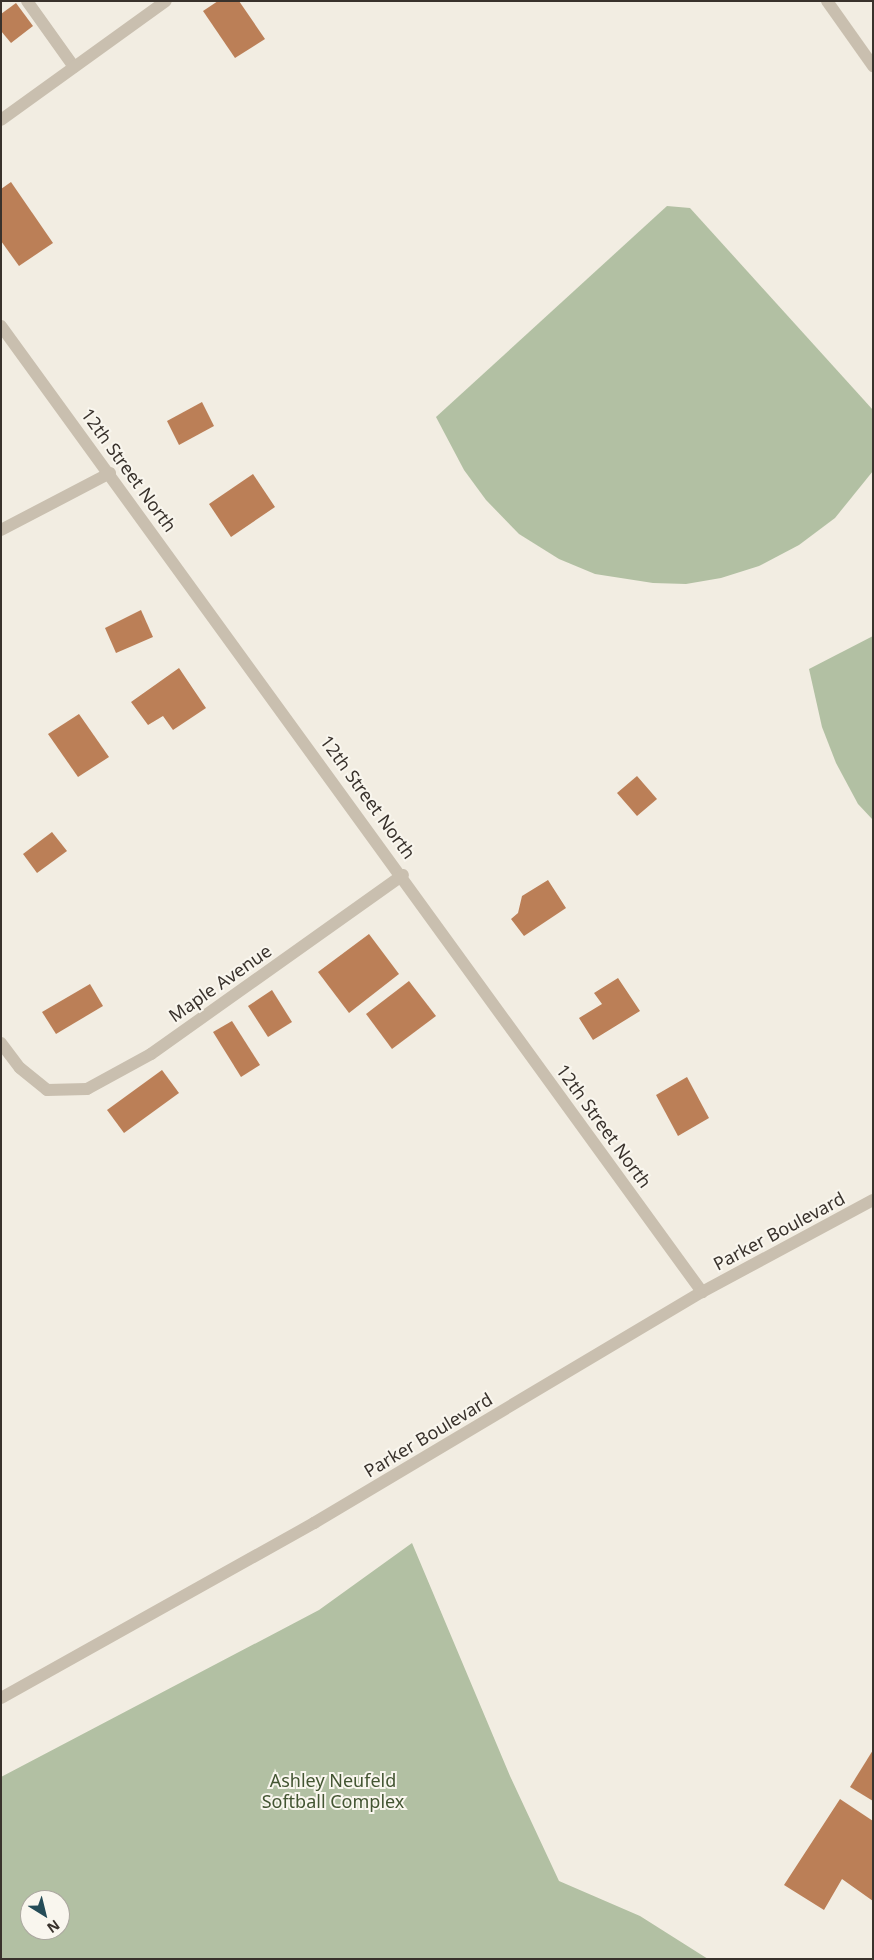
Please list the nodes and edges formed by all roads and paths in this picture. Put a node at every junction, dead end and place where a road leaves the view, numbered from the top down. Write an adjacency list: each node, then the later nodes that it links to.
1 (27, 1): 5 (street)
2 (166, 1): 5 (street)
3 (827, 1): 4 (street)
4 (873, 66)
5 (74, 67): 6 (street)
6 (1, 120)
7 (1, 326): 8 (street, 12th Street North)
8 (110, 473): 9 (street); 10 (street, 12th Street North)
9 (1, 530)
10 (402, 875): 11 (street, Maple Avenue); 13 (street, 12th Street North)
11 (1, 1043)
12 (873, 1200): 13 (street, Parker Boulevard)
13 (702, 1292): 14 (street, Parker Boulevard)
14 (1, 1698)

